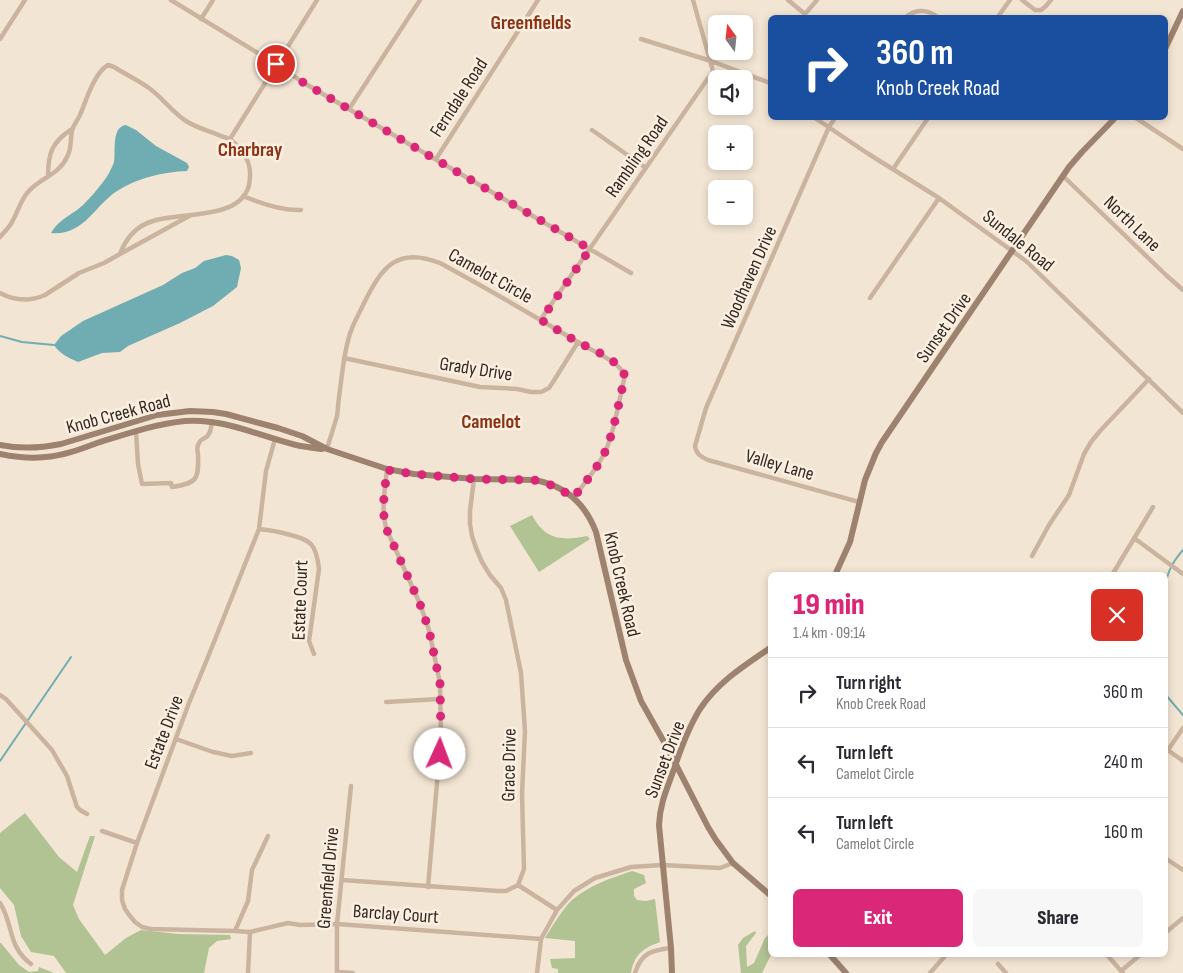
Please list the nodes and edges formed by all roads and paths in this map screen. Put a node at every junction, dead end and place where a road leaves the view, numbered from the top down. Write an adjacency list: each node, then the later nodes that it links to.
1 (25, 0): 20 (street)
2 (171, 0): 19 (street)
3 (213, 0): 19 (street)
4 (317, 0): 24 (street)
5 (420, 0): 26 (street)
6 (538, 0): 37 (street, Ferndale Road)
7 (694, 0): 23 (street, Rambling Road)
8 (788, 0): 14 (street)
9 (817, 0): 15 (street)
10 (1010, 0): 18 (street)
11 (1022, 0): 12 (street)
12 (1051, 0)
13 (1183, 11): 22 (main road)
14 (803, 15)
15 (805, 15)
16 (908, 15): 17 (street)
17 (934, 15)
18 (1000, 15)
19 (201, 19): 24 (street)
20 (0, 39)
21 (640, 39): 23 (street)
22 (1168, 43)
23 (710, 61): 25 (street); 38 (street, Rambling Road)
24 (276, 64): 26 (street); 35 (street)
25 (768, 82)
26 (350, 109): 37 (street)
27 (817, 120): 32 (street, Sundale Road)
28 (834, 120): 32 (street, Woodhaven Drive)
29 (927, 120): 39 (street)
30 (1113, 120): 41 (main road, Sunset Drive)
31 (1139, 120): 36 (street)
32 (829, 127): 39 (street, Sundale Road); 71 (street, Woodhaven Drive)
33 (72, 129): 35 (street); 40 (street); 40 (street)
34 (592, 130): 38 (street)
35 (230, 139): 42 (street)
36 (1183, 149)
37 (436, 159): 47 (street)
38 (646, 168): 47 (street, Rambling Road)
39 (893, 169): 43 (street, Sundale Road)
40 (48, 176): 46 (street)
41 (1063, 176): 48 (main road, Sunset Drive); 51 (street, North Lane)
42 (244, 196): 44 (street); 45 (street)
43 (939, 198): 48 (street, Sundale Road); 53 (street)
44 (301, 210)
45 (194, 214): 49 (street); 49 (street)
46 (0, 237)
47 (590, 249): 50 (street); 54 (street, Rambling Road)
48 (1014, 250): 57 (street, Sundale Road); 77 (main road, Sunset Drive)
49 (120, 254): 52 (street)
50 (631, 273)
51 (1183, 290)
52 (0, 293)
53 (870, 298)
54 (541, 320): 55 (street, Camelot Circle); 56 (street, Camelot Circle)
55 (578, 342): 56 (street, Grady Drive); 76 (street, Camelot Circle)
56 (344, 358): 70 (street, Camelot Circle)
57 (1148, 378): 59 (street, Sundale Road); 81 (street)
58 (213, 412): 60 (main road, Knob Creek Road); 61 (main road); 62 (main road, Knob Creek Road)
59 (1183, 413)
60 (133, 422): 63 (main road); 64 (main road, Knob Creek Road)
61 (212, 422): 63 (main road, Knob Creek Road); 63 (street); 66 (main road, Knob Creek Road)
62 (263, 424): 65 (main road, Knob Creek Road); 66 (main road)
63 (136, 431): 68 (main road, Knob Creek Road)
64 (90, 435): 68 (main road); 69 (main road, Knob Creek Road)
65 (302, 436): 66 (main road); 70 (main road, Knob Creek Road)
66 (275, 439): 70 (main road, Knob Creek Road); 79 (street, Estate Drive)
67 (3, 445): 69 (main road, Knob Creek Road); 73 (main road)
68 (92, 445): 73 (main road, Knob Creek Road)
69 (40, 447): 73 (main road)
70 (327, 449): 74 (main road, Knob Creek Road)
71 (696, 451): 77 (street, Valley Lane)
72 (0, 454): 73 (main road, Knob Creek Road)
73 (19, 457)
74 (387, 470): 75 (main road, Knob Creek Road); 88 (street)
75 (474, 479): 76 (main road, Knob Creek Road); 107 (street, Grace Drive)
76 (574, 497): 96 (main road, Knob Creek Road)
77 (859, 502): 82 (main road, Sunset Drive)
78 (1153, 507): 80 (street)
79 (259, 529): 86 (street, Estate Court); 91 (street, Estate Drive)
80 (1134, 538): 83 (street); 84 (street)
81 (1032, 556)
82 (836, 572)
83 (1114, 572)
84 (1183, 574)
85 (768, 649): 96 (main road, Sunset Drive)
86 (314, 654)
87 (0, 695): 98 (street)
88 (440, 699): 89 (street); 108 (street)
89 (386, 702)
90 (1183, 728): 92 (street)
91 (176, 739): 94 (street); 101 (street, Estate Drive)
92 (1168, 747)
93 (1168, 750): 95 (street)
94 (251, 753)
95 (1183, 761)
96 (676, 764): 103 (main road, Knob Creek Road); 104 (main road, Sunset Drive)
97 (351, 786): 106 (street, Greenfield Drive)
98 (87, 814)
99 (102, 831): 101 (street)
100 (268, 836): 114 (street)
101 (137, 843): 114 (street, Estate Drive)
102 (1168, 860): 105 (street)
103 (733, 863): 104 (street); 109 (main road, Knob Creek Road)
104 (662, 865): 111 (street); 118 (main road, Sunset Drive)
105 (1183, 870)
106 (342, 880): 108 (street); 113 (street, Greenfield Drive)
107 (518, 885): 108 (street); 111 (street)
108 (428, 887)
109 (768, 893)
110 (0, 903): 123 (street)
111 (557, 910): 117 (street)
112 (1183, 918): 115 (street)
113 (337, 924): 116 (street, Barclay Court); 117 (street, Barclay Court); 125 (street, Greenfield Drive)
114 (235, 931): 116 (street, Estate Drive)
115 (1168, 931)
116 (250, 932): 127 (street)
117 (541, 939): 129 (street)
118 (671, 948): 130 (street); 131 (main road, Sunset Drive)
119 (832, 957): 132 (main road)
120 (944, 957): 133 (street)
121 (1109, 957): 126 (street)
122 (1138, 957): 126 (street)
123 (32, 964)
124 (998, 964): 134 (street)
125 (337, 972): 128 (street)
126 (1122, 972)
127 (248, 973)
128 (353, 973)
129 (537, 973)
130 (635, 973)
131 (672, 973)
132 (846, 973)
133 (930, 973)
134 (1006, 973)

